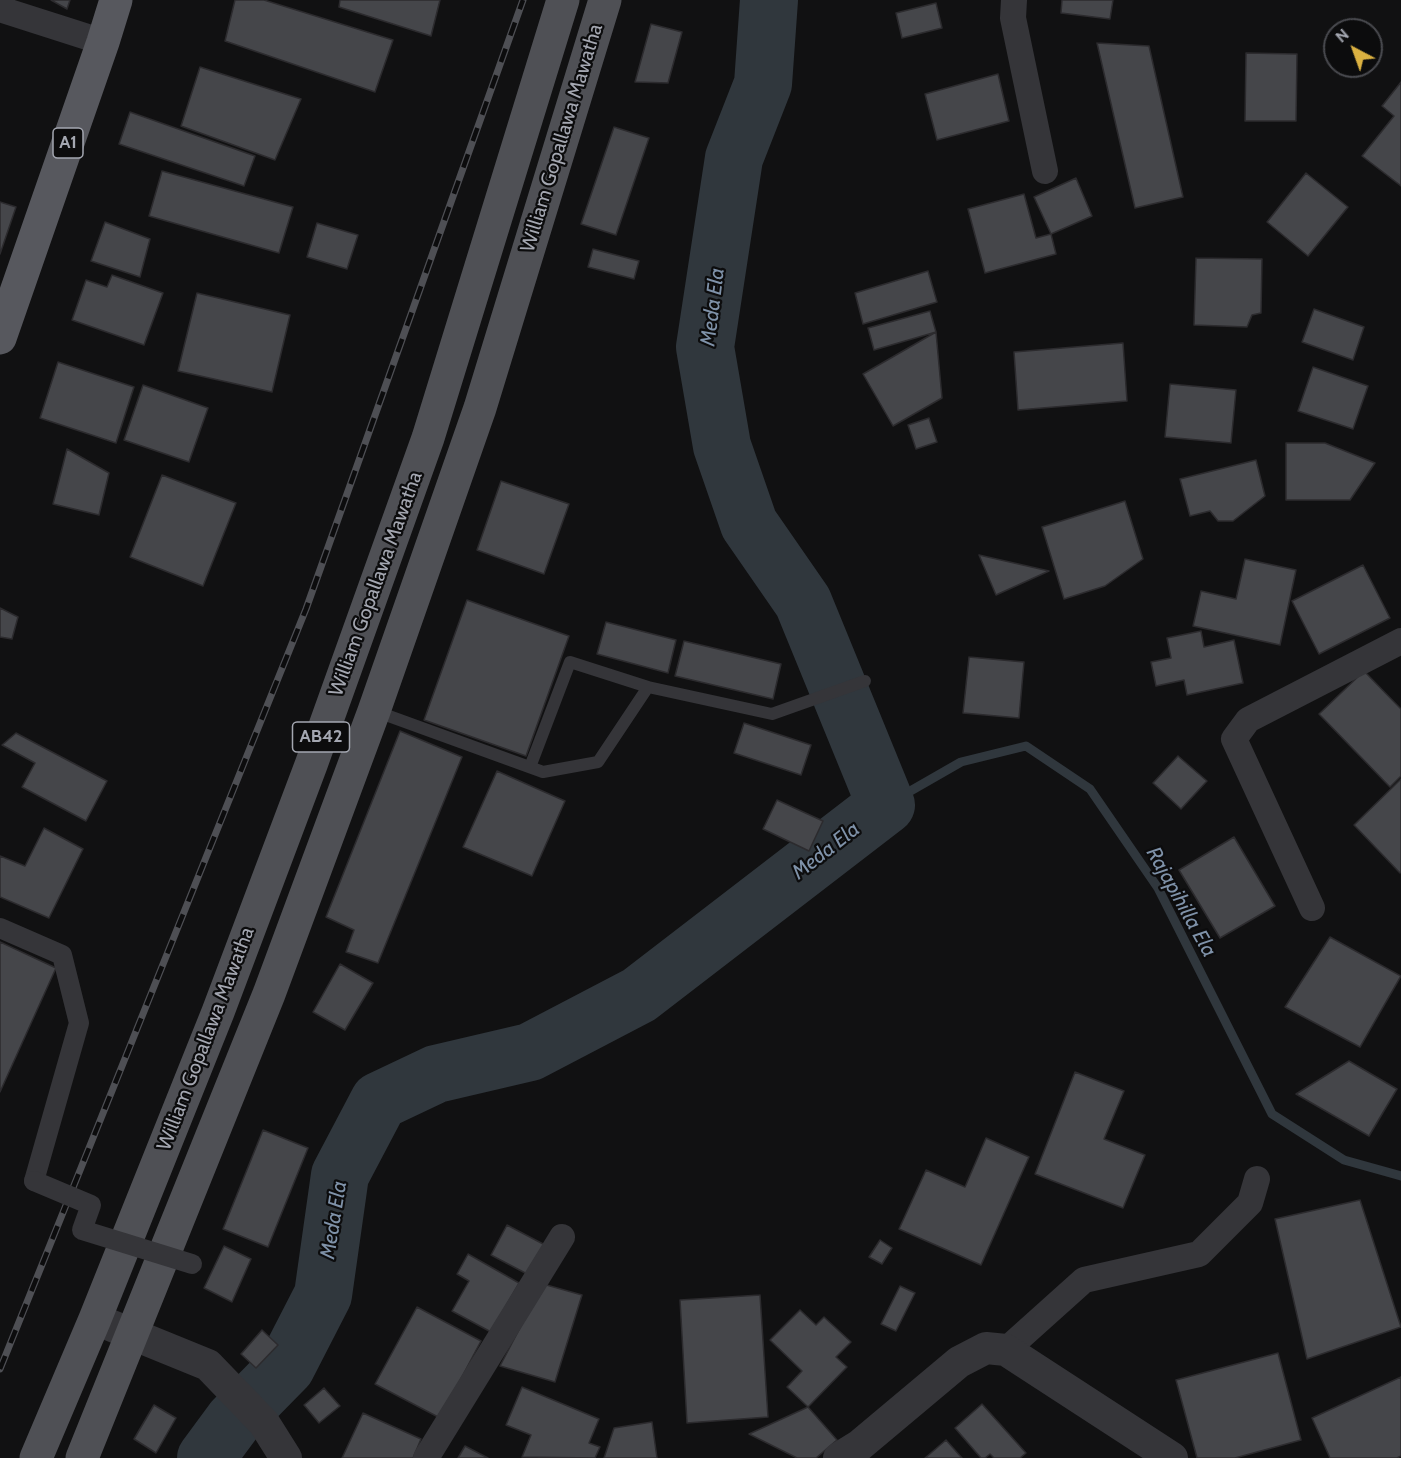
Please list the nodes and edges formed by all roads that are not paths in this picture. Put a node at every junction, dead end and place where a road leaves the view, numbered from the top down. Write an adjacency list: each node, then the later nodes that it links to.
1 (116, 0): 6 (highway, A1)
2 (563, 0): 20 (main road, William Gopallawa Mawatha / AB42)
3 (605, 0): 13 (main road, William Gopallawa Mawatha / AB42)
4 (1014, 0): 7 (street)
5 (0, 9): 6 (street)
6 (103, 42): 8 (highway, A1)
7 (1045, 171)
8 (9, 282): 9 (highway, A1)
9 (0, 338)
10 (1401, 641): 15 (street)
11 (865, 681): 12 (lane)
12 (648, 687): 14 (lane); 14 (lane)
13 (374, 711): 14 (lane); 21 (main road, William Gopallawa Mawatha / AB42)
14 (530, 767)
15 (1312, 908)
16 (0, 928): 19 (street, bridge)
17 (1257, 1179): 22 (street)
18 (562, 1237): 26 (street)
19 (192, 1263)
20 (95, 1319): 21 (street); 23 (main road, William Gopallawa Mawatha / AB42)
21 (133, 1334): 24 (main road, William Gopallawa Mawatha / AB42); 25 (street)
22 (1006, 1350): 27 (street); 28 (street)
23 (36, 1458)
24 (82, 1458)
25 (286, 1458)
26 (426, 1458)
27 (839, 1458)
28 (1172, 1458)

